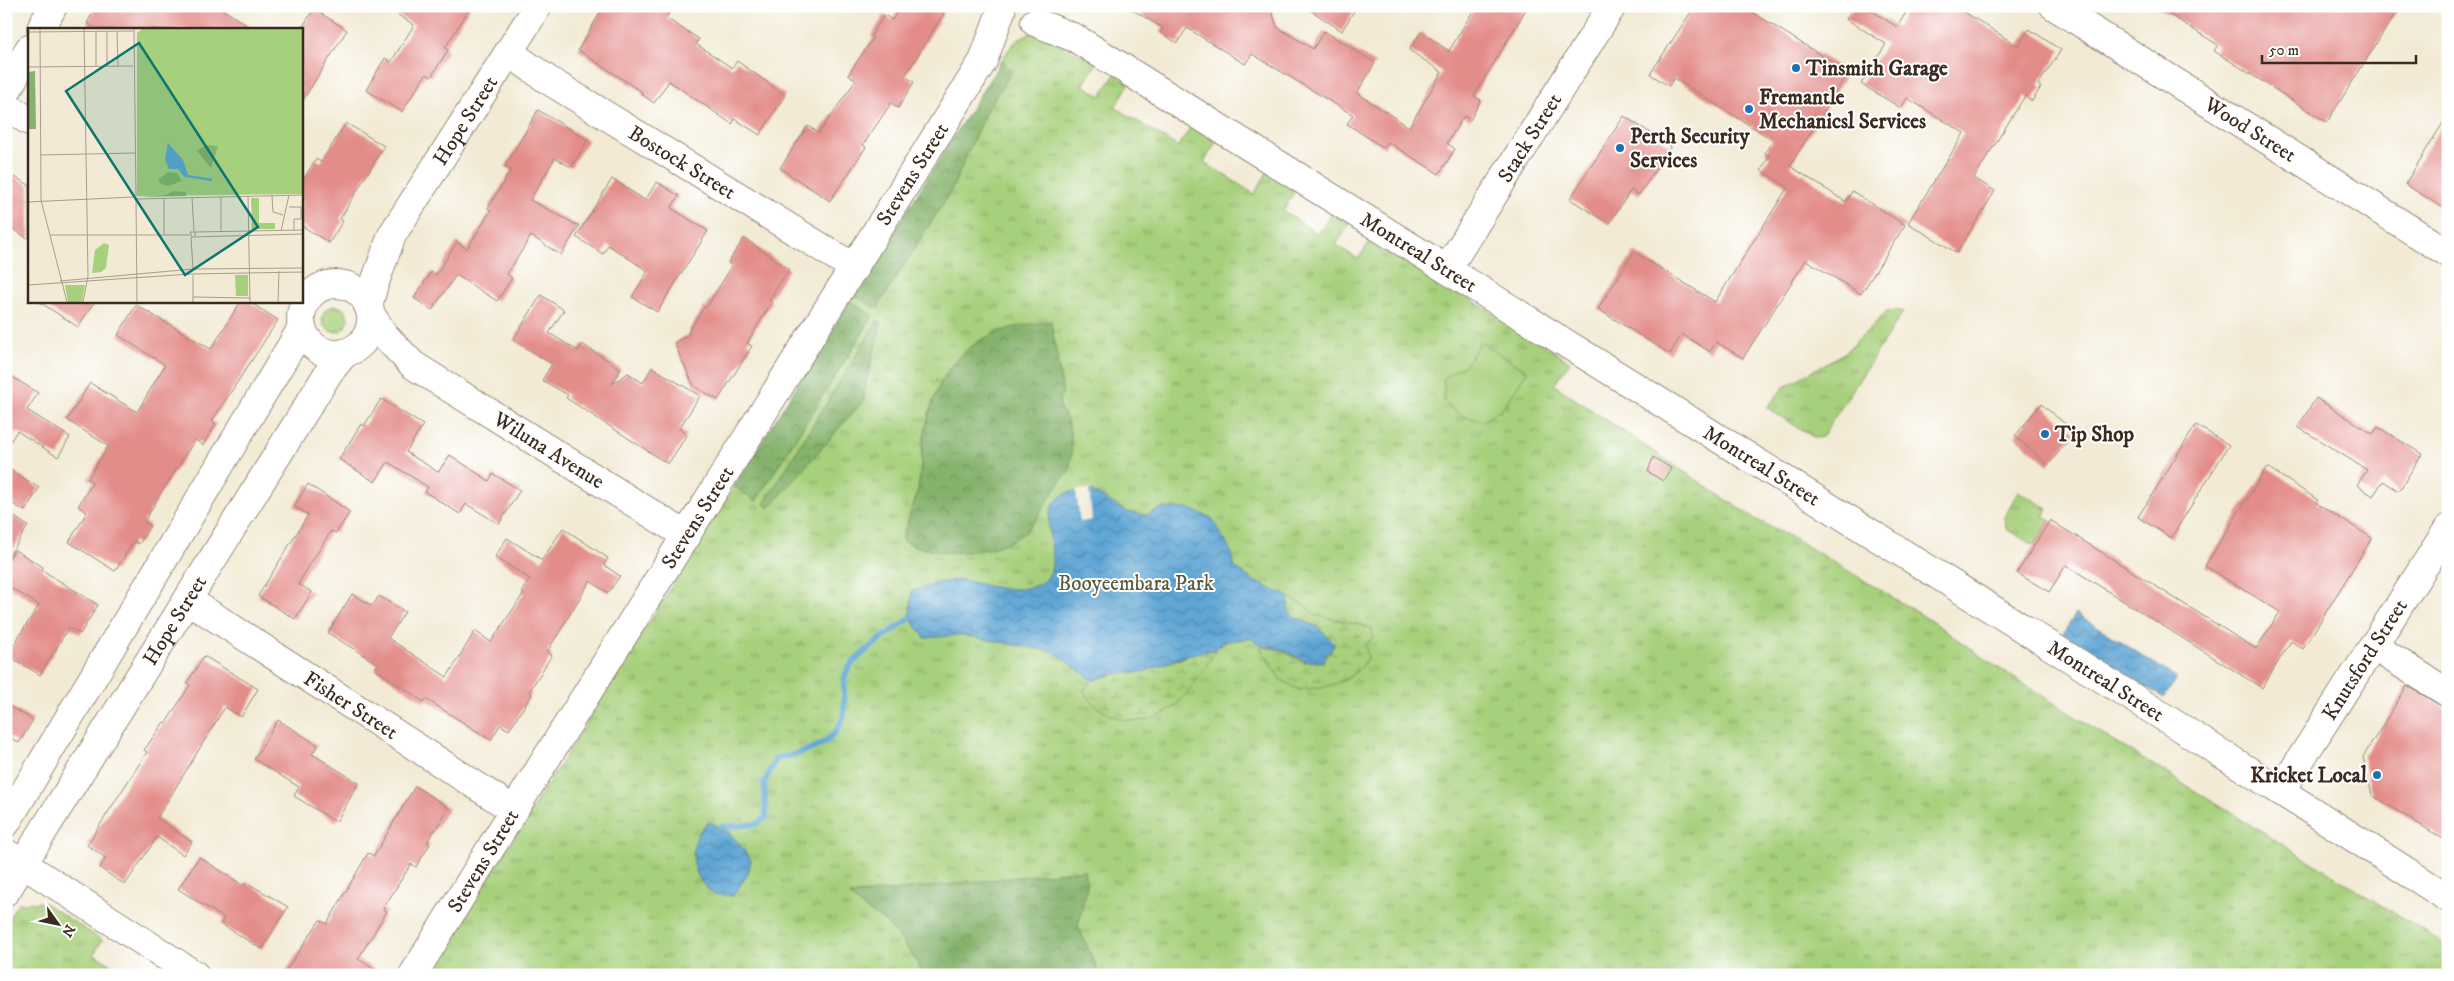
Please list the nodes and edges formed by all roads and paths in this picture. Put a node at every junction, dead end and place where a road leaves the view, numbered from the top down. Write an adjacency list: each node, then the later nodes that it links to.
1 (53, 6): 6 (street)
2 (538, 6): 8 (street, Hope Street)
3 (1612, 6): 14 (street, Stack Street)
4 (2054, 6): 12 (street, Wood Street)
5 (1026, 13): 13 (street, Stevens Street); 14 (street, Montreal Street)
6 (41, 28)
7 (28, 52): 9 (street)
8 (510, 53): 11 (street, Hope Street); 13 (street, Bostock Street)
9 (7, 93): 10 (street)
10 (28, 120)
11 (392, 235): 15 (street, Hope Street); 16 (street, Hope Street)
12 (2448, 253)
13 (855, 268): 20 (street, Stevens Street)
14 (1447, 268): 25 (street, Montreal Street)
15 (322, 284): 16 (street); 17 (street)
16 (370, 311): 18 (street); 19 (street, Wiluna Avenue)
17 (297, 315): 18 (street); 27 (street, Hope Street)
18 (350, 350): 19 (street, Wiluna Avenue); 22 (street, Hope Street)
19 (413, 364): 20 (street, Wiluna Avenue)
20 (687, 536): 26 (street, Stevens Street)
21 (2444, 542): 23 (street, Knutsford Street)
22 (188, 600): 26 (street, Fisher Street); 28 (street, Hope Street)
23 (2373, 646): 24 (street); 25 (street, Knutsford Street)
24 (2448, 693)
25 (2281, 790): 30 (street, Montreal Street)
26 (514, 810): 32 (street, Stevens Street)
27 (6, 822)
28 (15, 859): 29 (street, Hope Street); 31 (street)
29 (6, 891)
30 (2448, 898)
31 (195, 975)
32 (413, 975)

